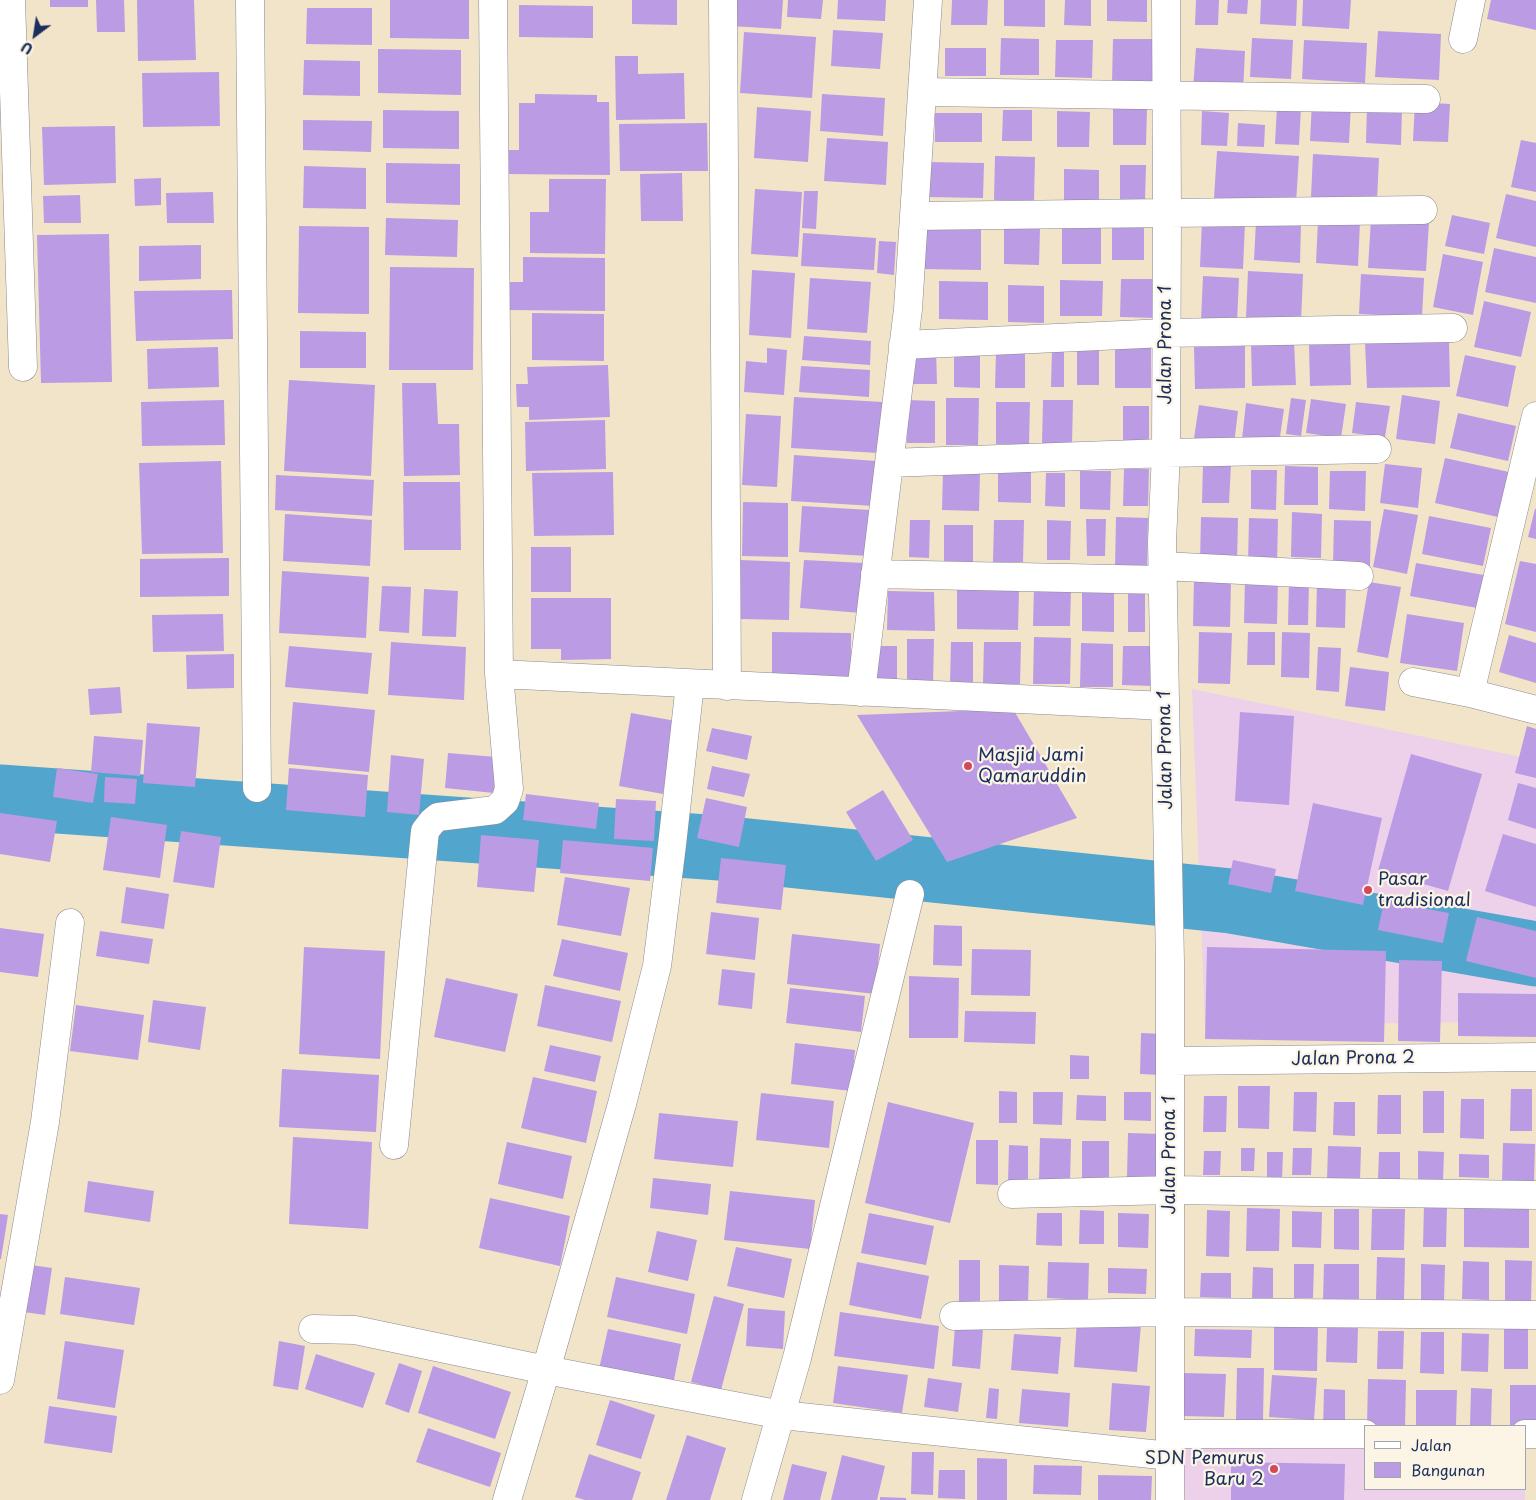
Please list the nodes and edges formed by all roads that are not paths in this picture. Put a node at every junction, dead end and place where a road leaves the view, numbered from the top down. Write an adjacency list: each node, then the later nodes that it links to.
1 (11, 0): 18 (street)
2 (250, 0): 34 (street)
3 (493, 0): 26 (street)
4 (723, 0): 29 (street)
5 (928, 0): 9 (street)
6 (1166, 0): 10 (street, Jalan Prona 1)
7 (1467, 1): 8 (street)
8 (1463, 39)
9 (922, 92): 10 (street); 14 (street)
10 (1166, 96): 11 (street); 13 (street, Jalan Prona 1)
11 (1426, 99)
12 (1423, 210): 13 (street)
13 (1167, 213): 14 (street); 16 (street, Jalan Prona 1)
14 (914, 216): 17 (street)
15 (1453, 328): 16 (street)
16 (1166, 333): 17 (street); 21 (street, Jalan Prona 1)
17 (903, 345): 22 (street)
18 (23, 367)
19 (1536, 416): 31 (street)
20 (1377, 449): 21 (street)
21 (1166, 453): 22 (street); 23 (street, Jalan Prona 1)
22 (889, 463): 24 (street)
23 (1163, 573): 24 (street); 25 (street); 32 (street, Jalan Prona 1)
24 (876, 574): 30 (street)
25 (1359, 576)
26 (499, 674): 28 (street); 39 (street)
27 (1413, 682): 31 (street)
28 (690, 684): 29 (street); 47 (street)
29 (727, 686): 30 (street)
30 (861, 692): 32 (street)
31 (1470, 694): 33 (street)
32 (1165, 706): 38 (street, Jalan Prona 1)
33 (1536, 710)
34 (257, 788)
35 (910, 894): 49 (street)
36 (70, 923): 48 (street)
37 (1536, 1057): 38 (street, Jalan Prona 2)
38 (1170, 1061): 40 (street, Jalan Prona 1)
39 (394, 1145)
40 (1170, 1190): 41 (street); 42 (street); 43 (street, Jalan Prona 1)
41 (1012, 1194)
42 (1536, 1195)
43 (1170, 1312): 44 (street); 45 (street); 51 (street, Jalan Prona 1)
44 (1536, 1315)
45 (954, 1316)
46 (313, 1329): 47 (street)
47 (546, 1370): 49 (street); 52 (street)
48 (0, 1380)
49 (782, 1415): 51 (street); 53 (street)
50 (1364, 1434): 51 (street)
51 (1170, 1445): 54 (street, Jalan Prona 1)
52 (507, 1500)
53 (756, 1500)
54 (1170, 1500)

